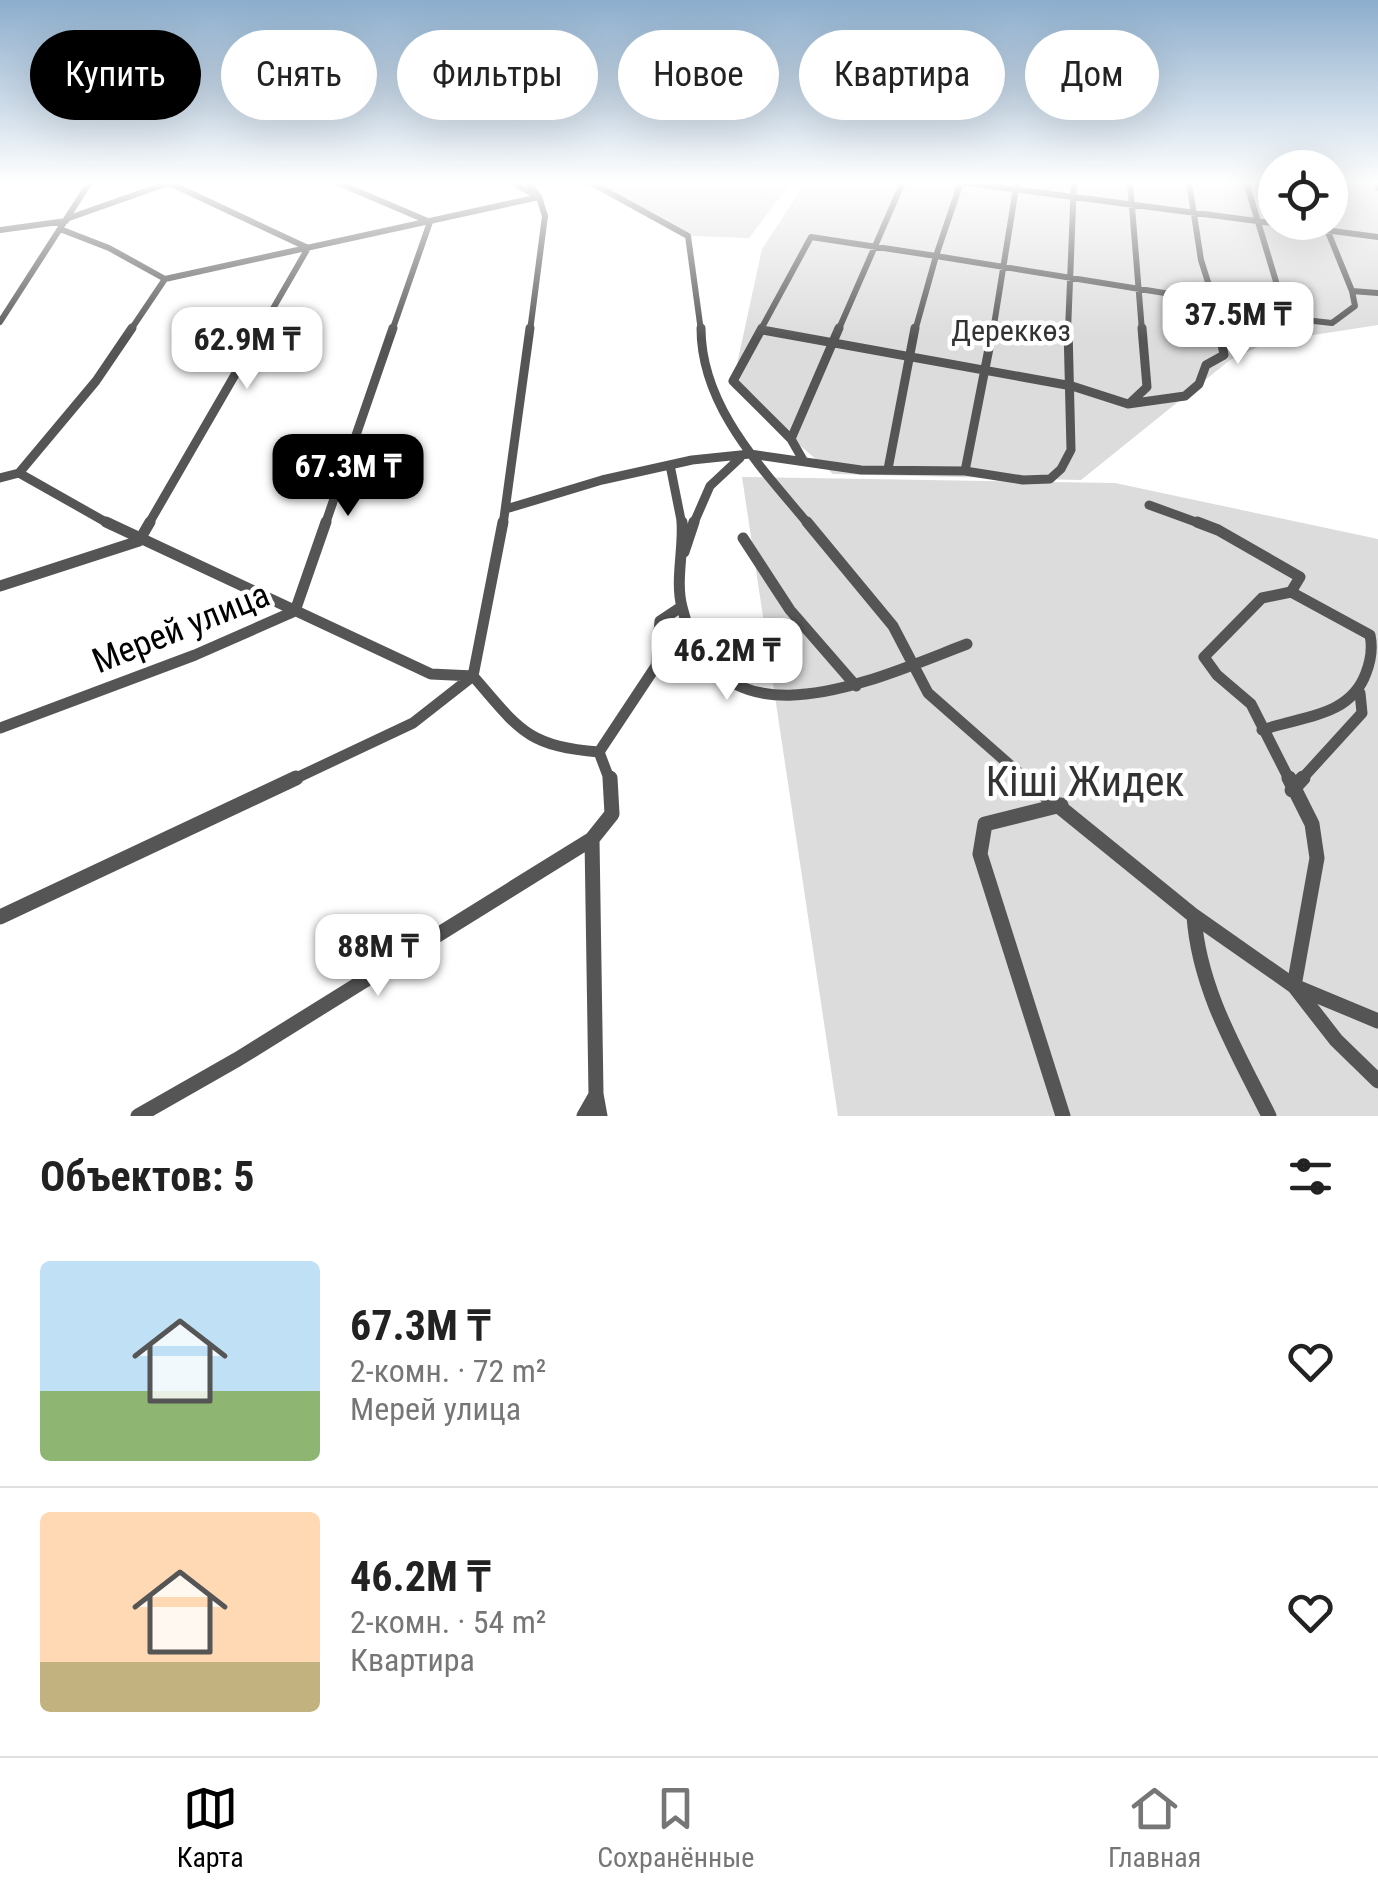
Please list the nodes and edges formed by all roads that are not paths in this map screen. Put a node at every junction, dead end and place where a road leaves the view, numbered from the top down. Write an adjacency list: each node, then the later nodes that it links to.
1 (57, 234): 27 (street)
2 (84, 234): 21 (street)
3 (279, 234): 17 (street)
4 (373, 234): 17 (street)
5 (426, 234): 50 (street, Мерей улица)
6 (543, 234): 43 (street)
7 (685, 234): 35 (street)
8 (881, 234): 16 (street)
9 (943, 234): 18 (street)
10 (1008, 234): 19 (street)
11 (1070, 234): 20 (street)
12 (1134, 234): 22 (street)
13 (1199, 234): 25 (street)
14 (1264, 240): 26 (street)
15 (1331, 240): 23 (street)
16 (876, 246): 18 (street); 28 (street); 29 (street)
17 (308, 248): 21 (street); 45 (street)
18 (936, 256): 19 (street); 30 (street)
19 (1002, 267): 20 (street); 31 (street)
20 (1068, 278): 22 (street); 32 (street)
21 (165, 280): 40 (street)
22 (1138, 288): 25 (street); 33 (street)
23 (1352, 291): 24 (street); 26 (street)
24 (1378, 294)
25 (1214, 300): 26 (street); 33 (street)
26 (1287, 318)
27 (0, 322)
28 (762, 330): 29 (street); 34 (street)
29 (834, 344): 30 (street); 34 (street)
30 (908, 358): 31 (street); 38 (street)
31 (985, 372): 32 (street); 39 (street)
32 (1072, 386): 33 (street); 39 (street)
33 (1128, 404)
34 (790, 439): 36 (street)
35 (750, 454): 36 (street); 37 (street); 46 (street); 53 (street)
36 (803, 460): 38 (street)
37 (670, 465): 43 (street); 46 (street)
38 (888, 469): 39 (street)
39 (965, 471)
40 (18, 473): 41 (street); 45 (street)
41 (0, 478)
42 (1149, 505): 48 (street)
43 (506, 510): 54 (street)
44 (743, 538): 55 (street)
45 (139, 541): 47 (street); 50 (street)
46 (683, 556): 49 (street)
47 (0, 586)
48 (1291, 592): 51 (street); 58 (street)
49 (681, 607): 55 (street); 59 (street)
50 (296, 611): 54 (street); 57 (street, Мерей улица)
51 (1374, 637): 56 (street)
52 (967, 644): 53 (street)
53 (914, 664): 55 (street); 61 (street)
54 (472, 676): 59 (street); 64 (street)
55 (856, 686)
56 (1360, 692): 58 (street); 60 (street)
57 (0, 728)
58 (1262, 730): 60 (street)
59 (599, 752): 62 (street)
60 (1292, 790): 65 (street)
61 (1062, 805): 63 (street); 72 (street)
62 (592, 838): 68 (street); 69 (street)
63 (1194, 916): 65 (street); 73 (street)
64 (0, 917)
65 (1294, 986): 66 (street); 67 (street)
66 (1378, 1020)
67 (1378, 1081)
68 (596, 1094): 70 (street); 71 (street)
69 (138, 1116)
70 (584, 1116)
71 (600, 1116)
72 (1063, 1116)
73 (1269, 1116)

